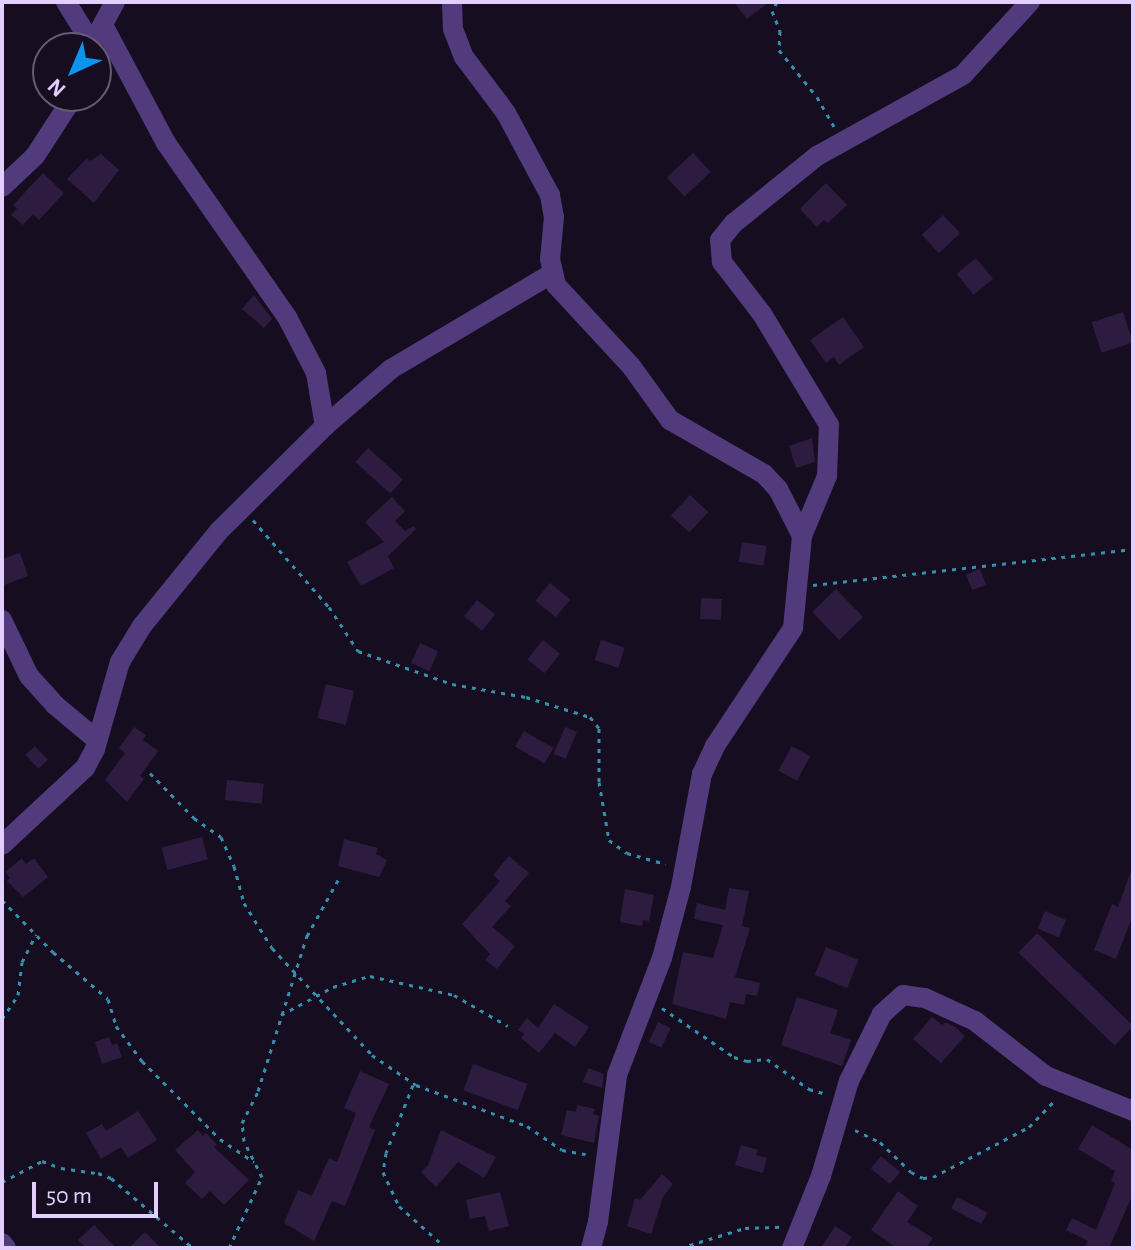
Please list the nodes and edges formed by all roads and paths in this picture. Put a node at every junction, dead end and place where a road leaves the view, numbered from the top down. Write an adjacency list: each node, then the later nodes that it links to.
1 (66, 2): 7 (street)
2 (115, 2): 6 (street)
3 (452, 2): 12 (street)
4 (777, 2): 10 (path)
5 (1030, 2): 10 (street)
6 (103, 25): 8 (street); 13 (street)
7 (83, 32)
8 (99, 32)
9 (64, 112): 11 (street)
10 (839, 141): 15 (street)
11 (2, 187)
12 (551, 274): 13 (street); 15 (street)
13 (325, 426): 14 (street)
14 (240, 511): 19 (street); 23 (path)
15 (802, 536): 17 (street)
16 (1133, 549): 17 (path)
17 (798, 588): 23 (street)
18 (2, 620): 19 (street)
19 (97, 740): 21 (street)
20 (150, 773): 26 (path)
21 (2, 845)
22 (338, 880): 26 (path)
23 (681, 887): 28 (street)
24 (2, 900): 25 (path)
25 (36, 934): 30 (path); 38 (path)
26 (295, 973): 27 (path); 29 (path)
27 (321, 996): 29 (path); 31 (path); 37 (path)
28 (647, 996): 34 (path); 37 (street)
29 (281, 1015): 38 (path)
30 (2, 1019)
31 (508, 1026)
32 (413, 1085): 45 (path)
33 (1069, 1086): 34 (street); 35 (street); 36 (path)
34 (846, 1090): 36 (street)
35 (1133, 1111)
36 (840, 1117): 40 (street)
37 (606, 1158): 46 (street)
38 (257, 1164): 44 (path)
39 (2, 1182): 43 (path)
40 (803, 1219): 47 (path); 48 (street)
41 (2, 1243): 42 (street)
42 (6, 1248)
43 (193, 1248)
44 (229, 1248)
45 (446, 1248)
46 (591, 1248)
47 (680, 1248)
48 (792, 1248)

